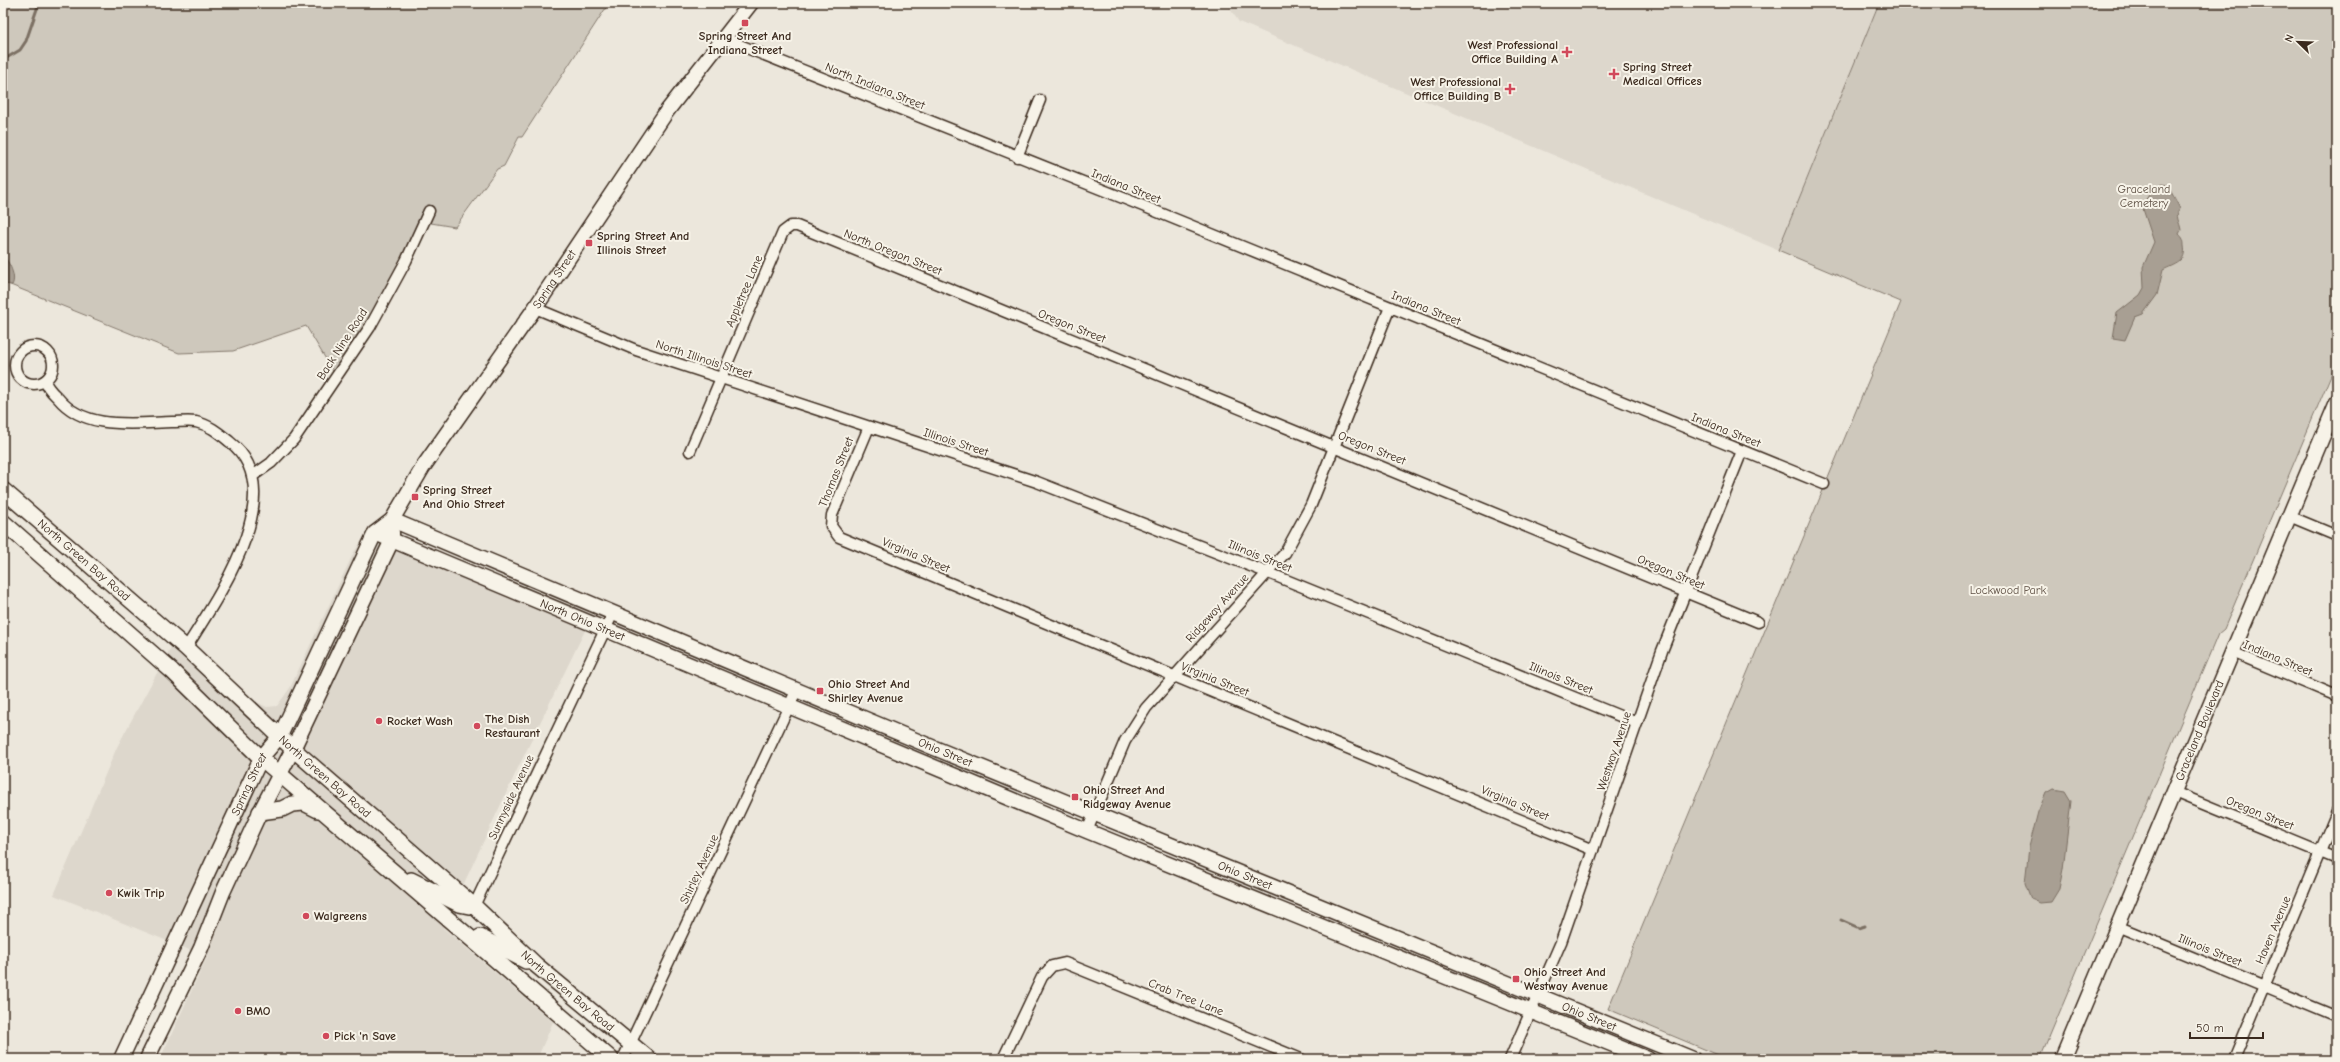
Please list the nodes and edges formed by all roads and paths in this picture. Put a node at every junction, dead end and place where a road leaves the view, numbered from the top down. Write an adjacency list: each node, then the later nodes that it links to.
1 (751, 3): 2 (street, Spring Street)
2 (724, 37): 4 (street, North Indiana Street); 9 (street, Spring Street)
3 (1040, 100): 4 (street)
4 (1017, 157): 8 (street, Indiana Street)
5 (429, 210): 17 (street, Back Nine Road)
6 (800, 227): 7 (street, North Oregon Street); 10 (street, Appletree Lane)
7 (975, 300): 14 (street, Oregon Street)
8 (1390, 307): 14 (street, Ridgeway Avenue); 16 (street, Indiana Street)
9 (535, 308): 10 (street, North Illinois Street); 21 (street, Spring Street)
10 (722, 378): 13 (street, North Illinois Street); 15 (street, Appletree Lane)
11 (45, 381): 17 (street)
12 (2337, 402): 20 (street, Graceland Boulevard)
13 (869, 427): 23 (street, Thomas Street); 30 (street, Illinois Street)
14 (1334, 447): 30 (street, Ridgeway Avenue); 32 (street, Oregon Street)
15 (690, 451)
16 (1742, 451): 18 (street, Indiana Street); 32 (street, Westway Avenue)
17 (254, 475): 36 (street)
18 (1824, 484)
19 (3, 490): 36 (main road, North Green Bay Road)
20 (2289, 516): 25 (street); 37 (street, Graceland Boulevard)
21 (392, 520): 24 (street, Spring Street); 26 (street, Spring Street); 27 (street, North Ohio Street)
22 (3, 522): 47 (main road, North Green Bay Road)
23 (832, 528): 38 (street, Virginia Street)
24 (375, 533): 26 (street, North Ohio Street); 43 (street, Spring Street)
25 (2337, 536)
26 (392, 540): 28 (street, North Ohio Street); 45 (street, Spring Street)
27 (452, 546): 28 (street); 29 (street, North Ohio Street)
28 (444, 562): 31 (street, North Ohio Street)
29 (503, 567): 31 (street); 33 (street, North Ohio Street)
30 (1267, 572): 38 (street, Ridgeway Avenue); 42 (street, Illinois Street)
31 (499, 585): 35 (street, North Ohio Street)
32 (1686, 592): 34 (street, Oregon Street); 42 (street, Westway Avenue)
33 (614, 613): 35 (street, Sunnyside Avenue); 39 (street, North Ohio Street)
34 (1758, 622)
35 (606, 629): 41 (street, North Ohio Street); 63 (street, Sunnyside Avenue)
36 (186, 648): 43 (main road, North Green Bay Road)
37 (2232, 652): 40 (street, Indiana Street); 51 (street, Graceland Boulevard)
38 (1174, 676): 54 (street, Ridgeway Avenue); 57 (street, Virginia Street)
39 (797, 689): 41 (street, Shirley Avenue); 44 (street, Ohio Street)
40 (2337, 696)
41 (791, 705): 46 (street, Ohio Street); 73 (street, Shirley Avenue)
42 (1637, 723): 57 (street, Westway Avenue)
43 (280, 736): 45 (main road, North Green Bay Road); 47 (street, Spring Street)
44 (907, 736): 46 (street); 49 (street, Ohio Street)
45 (293, 749): 48 (street, Spring Street); 63 (main road, North Green Bay Road)
46 (900, 751): 50 (street, Ohio Street)
47 (261, 758): 48 (main road, North Green Bay Road); 74 (street, Spring Street)
48 (280, 773): 52 (street, Spring Street); 55 (main road, North Green Bay Road)
49 (1001, 775): 50 (street); 54 (street, Ohio Street)
50 (994, 791): 56 (street, Ohio Street)
51 (2174, 792): 58 (street, Oregon Street); 64 (street, Graceland Boulevard)
52 (260, 812): 55 (main road); 75 (street, Spring Street)
53 (2337, 812): 58 (street, Haven Avenue)
54 (1094, 813): 56 (street, Ridgeway Avenue); 60 (street, Ohio Street)
55 (326, 814): 61 (main road, North Green Bay Road)
56 (1087, 830): 62 (street, Ohio Street)
57 (1593, 850): 70 (street, Westway Avenue)
58 (2320, 852): 59 (street, Oregon Street); 69 (street, Haven Avenue)
59 (2337, 859)
60 (1244, 874): 62 (street); 65 (street, Ohio Street)
61 (400, 876): 63 (main road); 66 (main road, North Green Bay Road)
62 (1236, 891): 67 (street, Ohio Street)
63 (474, 906): 68 (main road, North Green Bay Road)
64 (2117, 926): 69 (street, Illinois Street); 84 (street, Graceland Boulevard)
65 (1377, 929): 67 (street); 70 (street, Ohio Street)
66 (465, 934): 68 (main road); 76 (main road, North Green Bay Road)
67 (1370, 945): 71 (street, Ohio Street)
68 (536, 965): 73 (main road, North Green Bay Road)
69 (2264, 987): 72 (street, Illinois Street); 85 (street, Haven Avenue)
70 (1539, 996): 71 (street, Westway Avenue); 83 (street, Ohio Street)
71 (1532, 1012): 81 (street, Westway Avenue); 82 (street, Ohio Street)
72 (2337, 1017)
73 (631, 1043): 77 (street, Shirley Avenue); 78 (main road, North Green Bay Road)
74 (121, 1059)
75 (147, 1059)
76 (612, 1059)
77 (623, 1059)
78 (649, 1059)
79 (1003, 1059): 80 (street, Crab Tree Lane)
80 (1301, 1059)
81 (1510, 1059)
82 (1648, 1059)
83 (1693, 1059)
84 (2062, 1059)
85 (2234, 1059)

